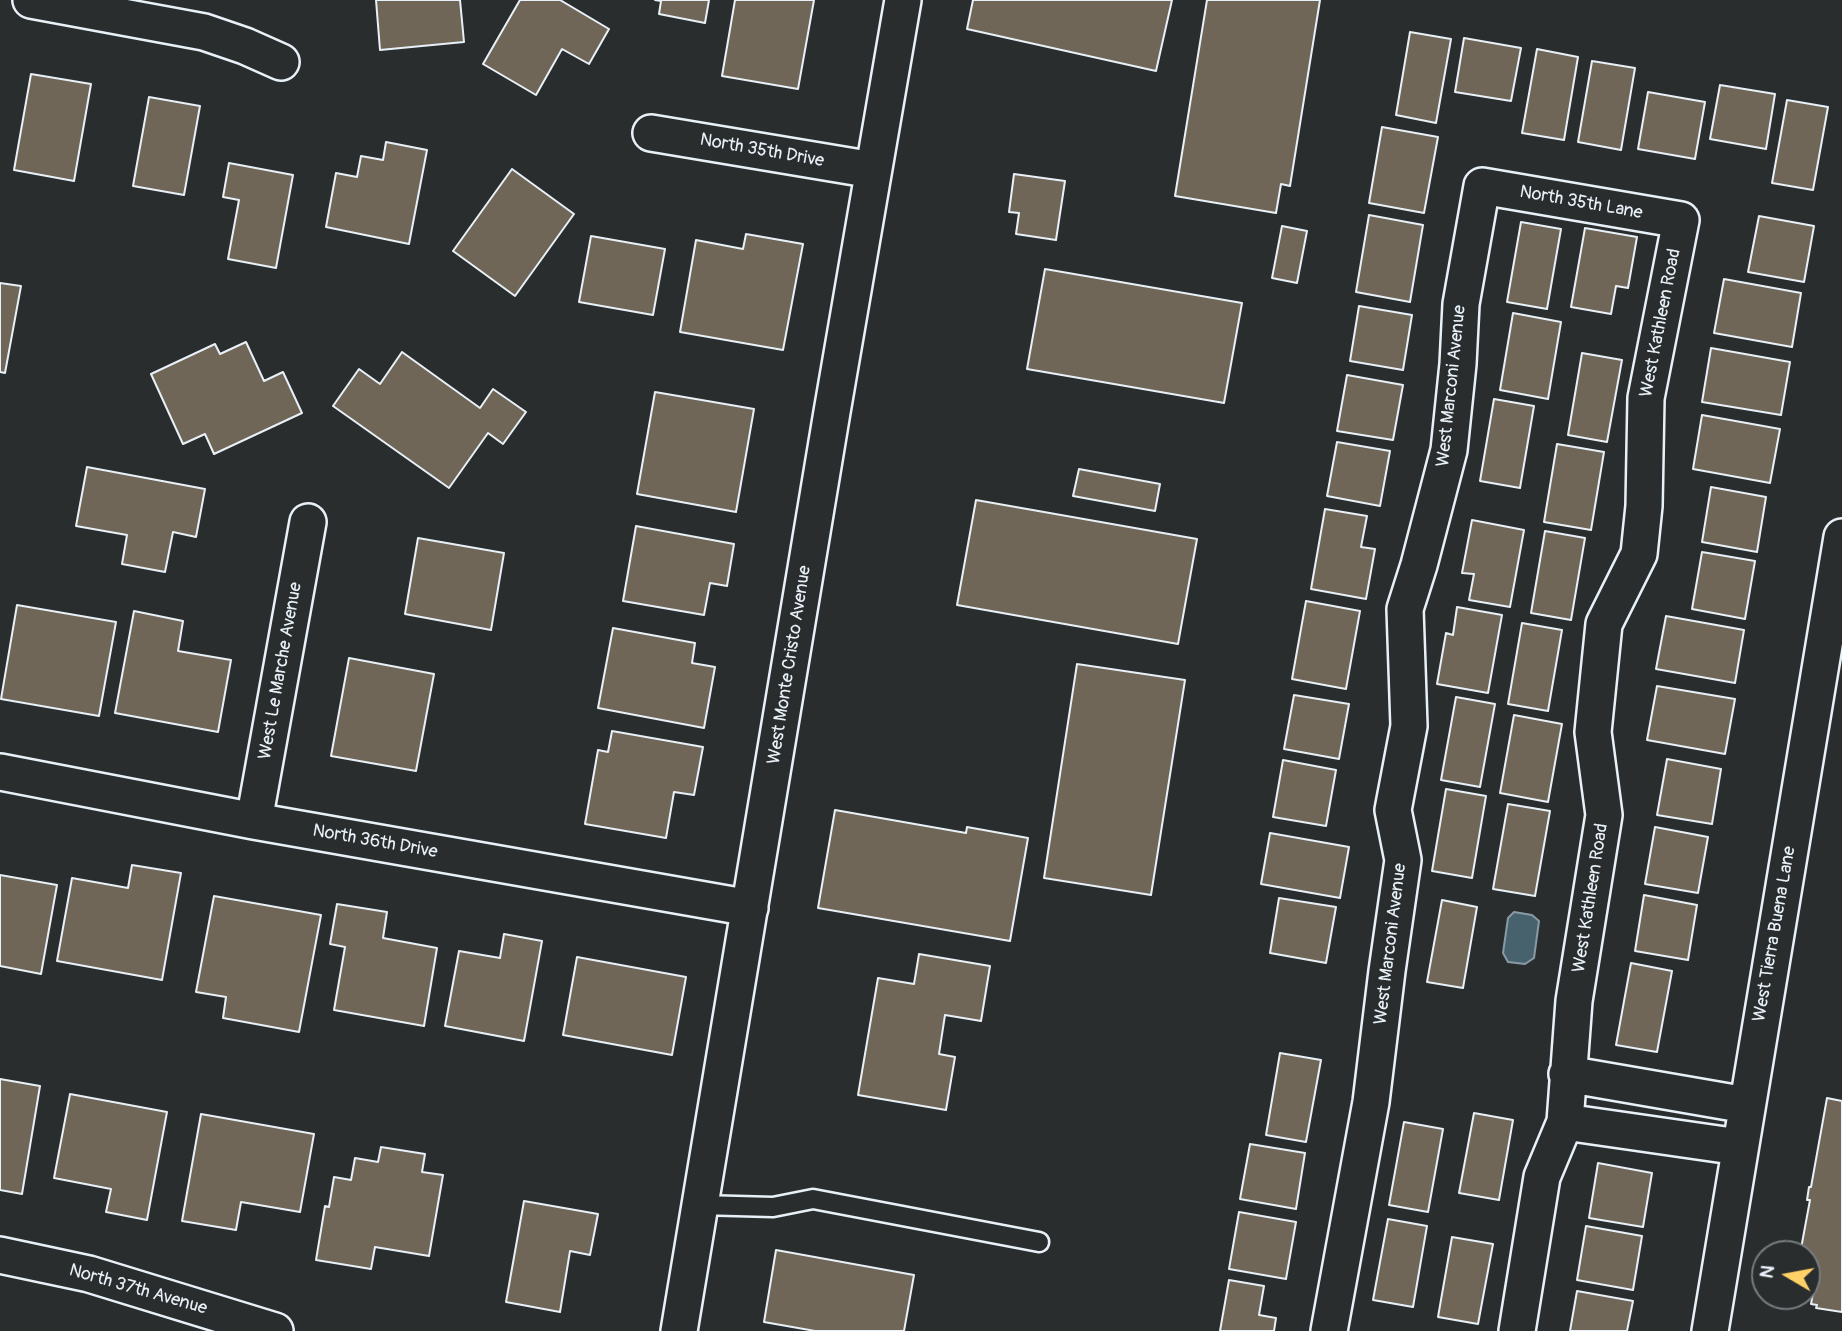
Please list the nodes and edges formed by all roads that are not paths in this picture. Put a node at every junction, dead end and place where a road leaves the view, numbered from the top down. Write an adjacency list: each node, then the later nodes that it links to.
1 (31, 0): 3 (street)
2 (903, 0): 5 (street, West Monte Cristo Avenue)
3 (281, 62)
4 (651, 132): 5 (street, North 35th Drive)
5 (873, 170): 12 (street, West Monte Cristo Avenue)
6 (1482, 186): 7 (street, North 35th Lane); 24 (street, West Marconi Avenue)
7 (1681, 220): 13 (street, West Kathleen Road)
8 (308, 522): 11 (street, West Le Marche Avenue)
9 (1842, 537): 15 (street, West Tierra Buena Lane)
10 (0, 772): 11 (street, North 36th Drive)
11 (254, 821): 12 (street, North 36th Drive)
12 (750, 908): 19 (street, West Monte Cristo Avenue)
13 (1567, 1074): 14 (street); 16 (street, West Kathleen Road)
14 (1622, 1084): 15 (street); 17 (street)
15 (1746, 1105): 18 (street, West Tierra Buena Lane)
16 (1565, 1122): 17 (street); 25 (street, West Kathleen Road)
17 (1615, 1128): 18 (street)
18 (1740, 1147): 26 (street, West Tierra Buena Lane)
19 (700, 1205): 20 (lane); 23 (street, West Monte Cristo Avenue)
20 (1039, 1241)
21 (0, 1255): 22 (street, North 37th Avenue)
22 (275, 1331)
23 (678, 1331)
24 (1329, 1331)
25 (1517, 1331)
26 (1710, 1331)

